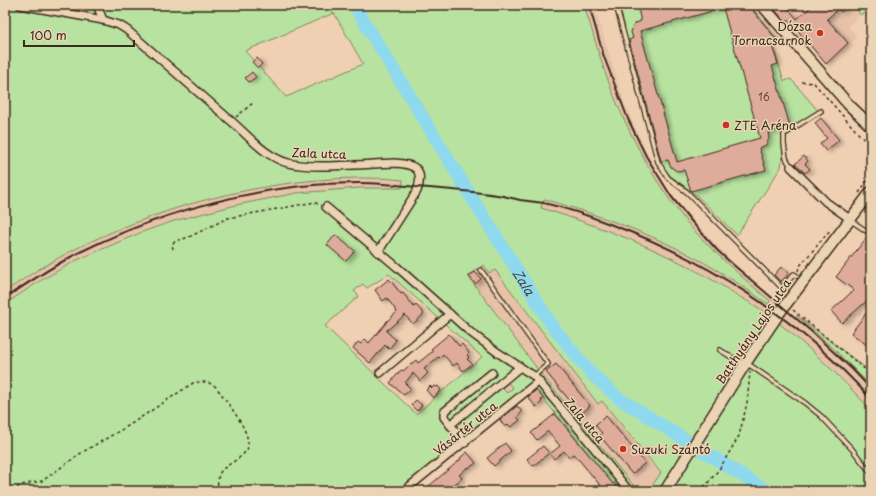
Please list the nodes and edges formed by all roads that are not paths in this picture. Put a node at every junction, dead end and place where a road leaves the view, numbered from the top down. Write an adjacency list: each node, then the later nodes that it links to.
1 (20, 5): 5 (street, Zala utca)
2 (98, 5): 5 (street)
3 (616, 5): 17 (lane)
4 (762, 5): 6 (street)
5 (103, 20): 15 (street, Zala utca)
6 (848, 104): 8 (street); 9 (street)
7 (820, 111): 10 (lane)
8 (871, 126)
9 (871, 136)
10 (791, 167): 13 (street)
11 (871, 192): 13 (street, Batthyány Lajos utca)
12 (326, 207): 15 (street, Zala utca)
13 (850, 220): 14 (lane); 20 (street, Batthyány Lajos utca)
14 (871, 234)
15 (378, 252): 18 (street, Zala utca)
16 (481, 270): 23 (lane)
17 (797, 276)
18 (450, 314): 21 (street, Zala utca); 22 (street)
19 (720, 350): 20 (lane)
20 (748, 365): 27 (lane); 30 (street, Batthyány Lajos utca)
21 (520, 367): 23 (street, Zala utca); 24 (street)
22 (380, 373)
23 (537, 378): 26 (street, Vásártér utca); 29 (street, Zala utca)
24 (499, 384): 25 (street); 25 (street)
25 (450, 425): 26 (street)
26 (465, 442): 28 (street, Vásártér utca)
27 (871, 473)
28 (404, 491)
29 (629, 491)
30 (666, 491)

